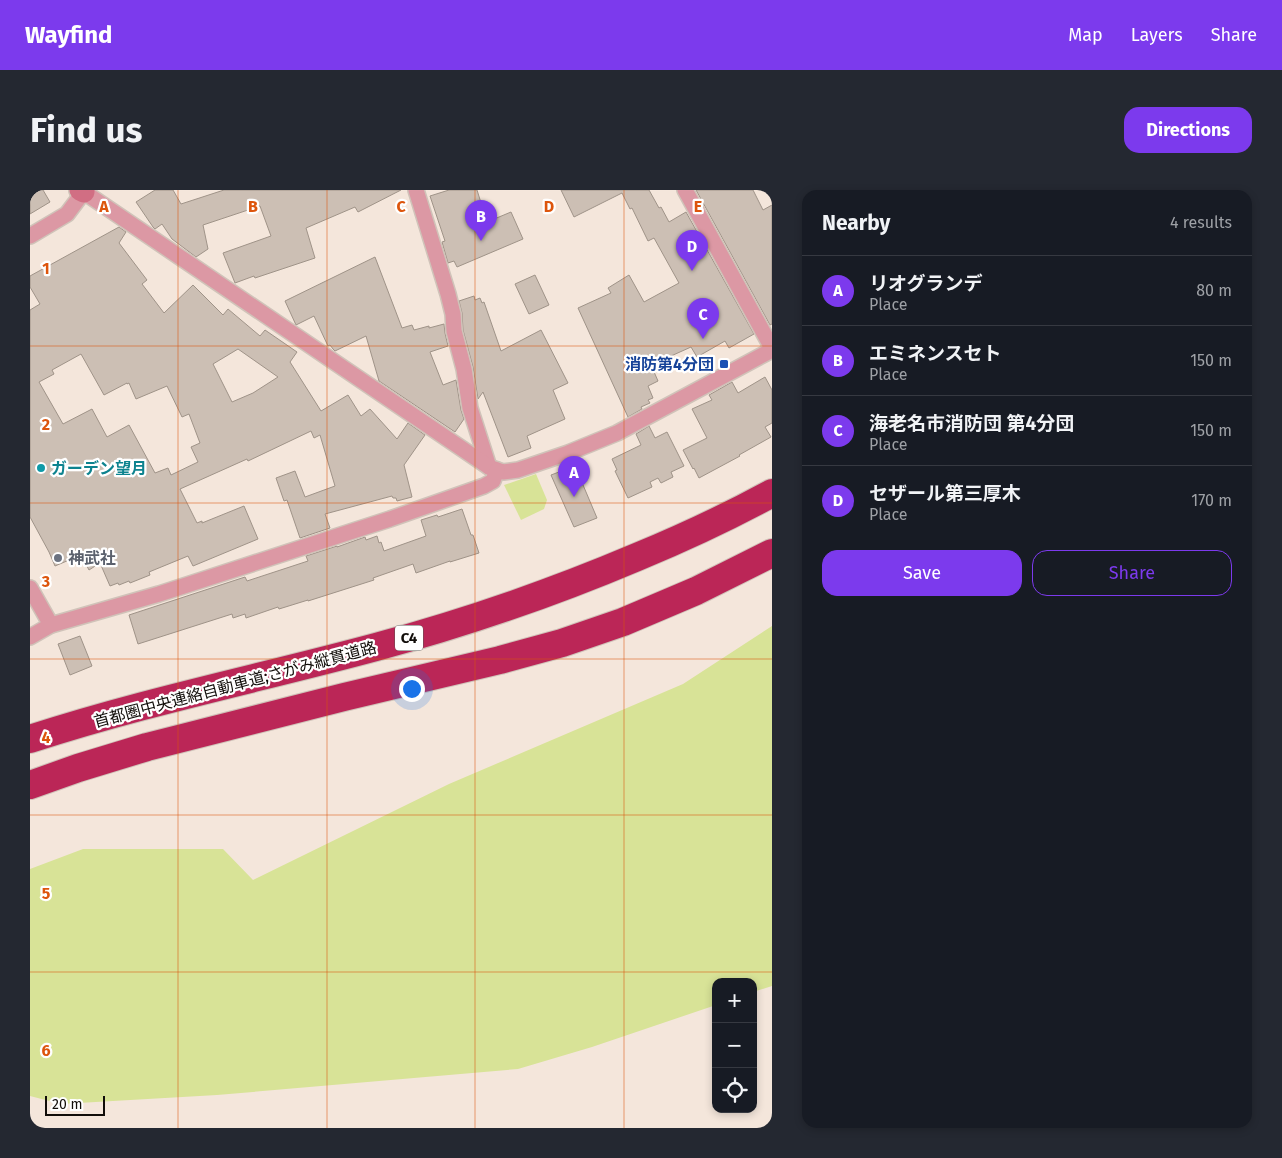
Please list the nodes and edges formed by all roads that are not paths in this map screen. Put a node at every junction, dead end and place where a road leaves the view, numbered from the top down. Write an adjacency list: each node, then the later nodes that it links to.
1 (416, 190): 6 (street)
2 (685, 190): 5 (street)
3 (85, 191): 4 (street); 6 (street)
4 (30, 236)
5 (772, 349): 6 (street)
6 (493, 469): 10 (street)
7 (772, 493): 12 (highway, 首都圏中央連絡自動車道;さがみ縦貫道路 / C4)
8 (772, 553): 13 (highway)
9 (30, 588): 10 (street)
10 (50, 625): 11 (street)
11 (30, 637)
12 (30, 739)
13 (30, 785)

